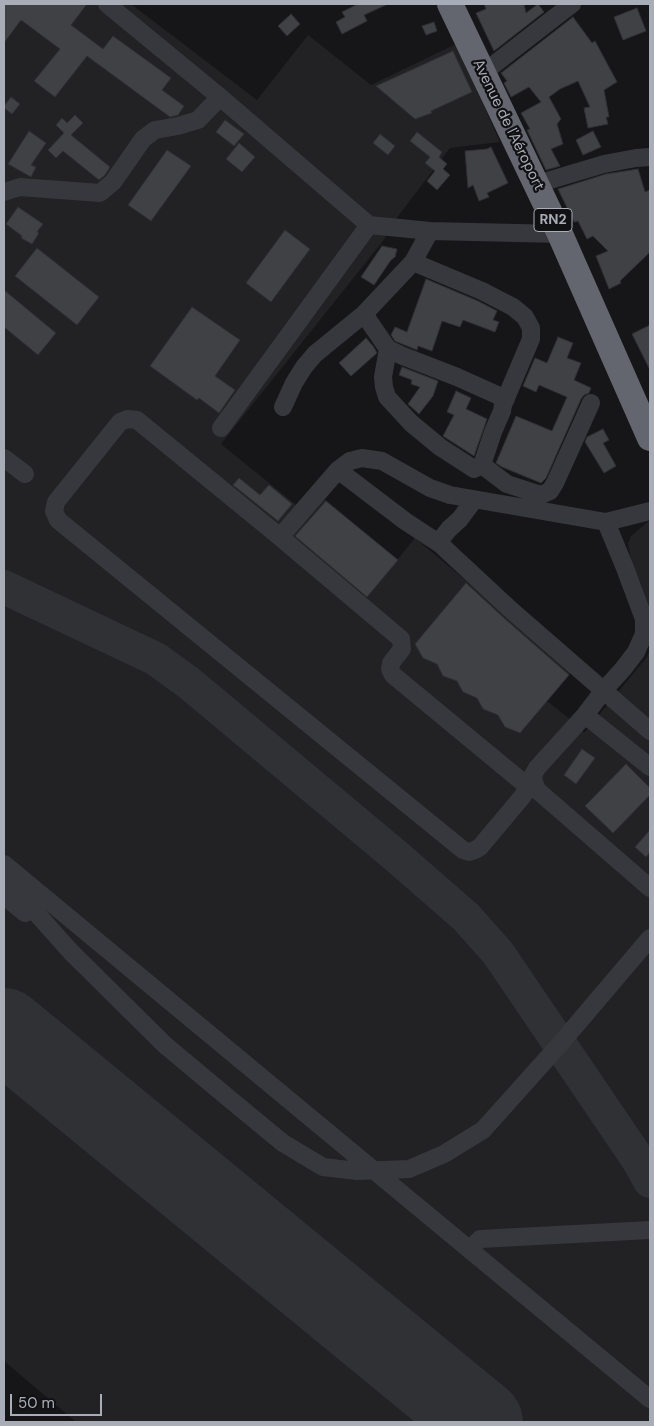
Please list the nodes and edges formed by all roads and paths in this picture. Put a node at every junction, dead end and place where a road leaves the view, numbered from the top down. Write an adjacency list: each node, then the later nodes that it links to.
1 (107, 4): 5 (street)
2 (450, 4): 4 (highway, Avenue de l'Aéroport / RN2)
3 (572, 4): 4 (street)
4 (484, 73): 7 (highway, Avenue de l'Aéroport / RN2)
5 (220, 97): 8 (street); 9 (street)
6 (650, 157): 7 (street)
7 (536, 184): 11 (highway, Avenue de l'Aéroport / RN2)
8 (4, 192)
9 (369, 225): 10 (street); 18 (street)
10 (430, 231): 11 (street); 12 (street)
11 (560, 234): 19 (highway, Avenue de l'Aéroport / RN2)
12 (413, 262): 13 (street); 15 (street)
13 (364, 314): 14 (street); 17 (street)
14 (388, 349): 15 (street); 21 (street)
15 (506, 399): 21 (street)
16 (591, 403): 21 (street)
17 (283, 407)
18 (222, 428)
19 (650, 438)
20 (4, 458): 23 (street)
21 (482, 465)
22 (338, 470): 24 (street); 27 (street); 28 (street)
23 (25, 474)
24 (474, 500): 26 (street); 28 (street)
25 (650, 511): 26 (street)
26 (606, 522): 29 (street)
27 (280, 537): 27 (street)
28 (440, 544): 29 (street)
29 (604, 690): 30 (street); 31 (street)
30 (585, 715): 32 (street); 35 (street)
31 (650, 731)
32 (650, 767)
33 (4, 864): 39 (street)
34 (4, 877): 38 (street)
35 (650, 888)
36 (4, 896): 38 (street)
37 (650, 938): 39 (street)
38 (72, 952): 39 (street)
39 (375, 1170): 41 (street)
40 (650, 1230): 41 (street)
41 (470, 1249): 42 (street)
42 (650, 1399)

